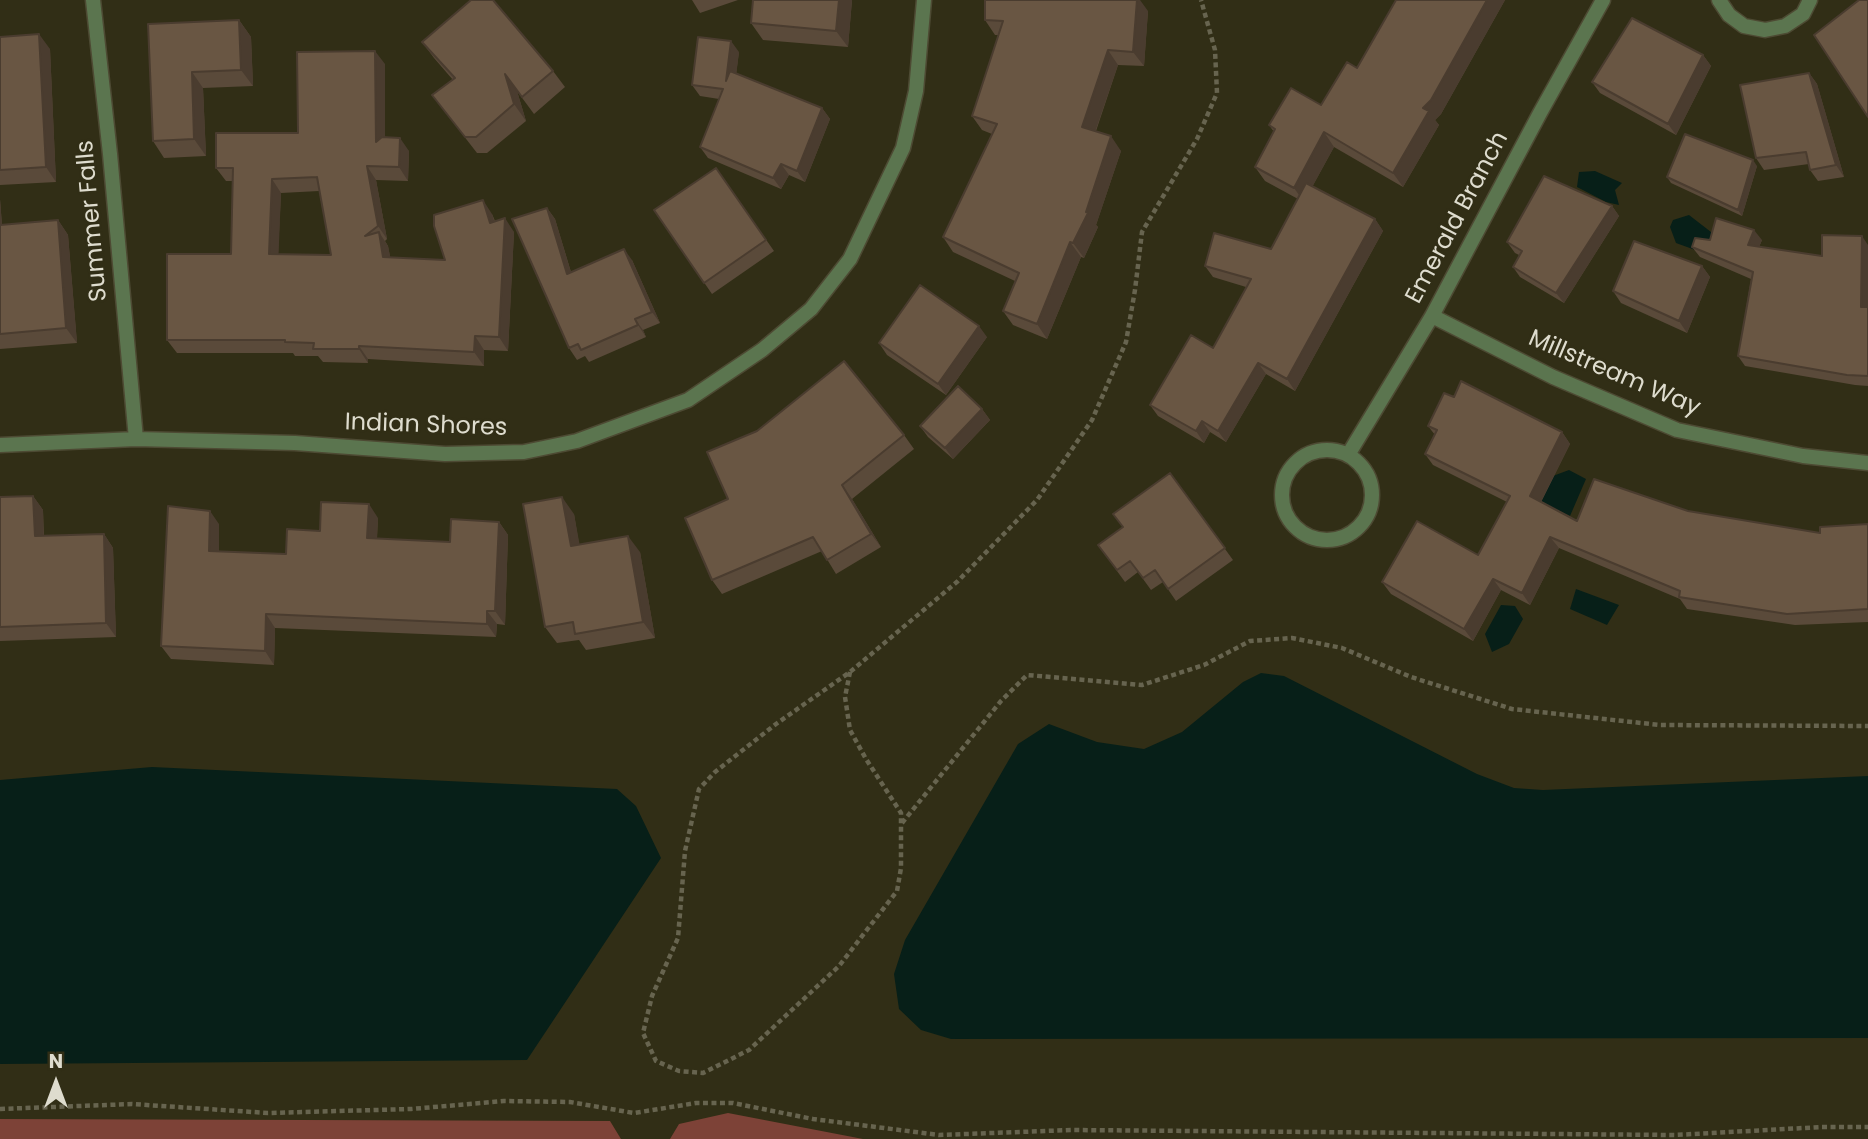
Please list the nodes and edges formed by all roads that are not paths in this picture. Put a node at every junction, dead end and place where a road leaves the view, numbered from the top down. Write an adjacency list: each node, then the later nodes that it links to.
1 (93, 0): 7 (street, Summer Falls)
2 (924, 0): 7 (street, Indian Shores)
3 (1603, 0): 6 (street, Emerald Branch)
4 (1719, 0): 5 (street)
5 (1810, 0)
6 (1432, 316): 9 (street, Emerald Branch); 10 (street, Millstream Way)
7 (136, 439): 8 (street, Indian Shores)
8 (0, 445)
9 (1348, 455): 9 (street)
10 (1868, 463)

